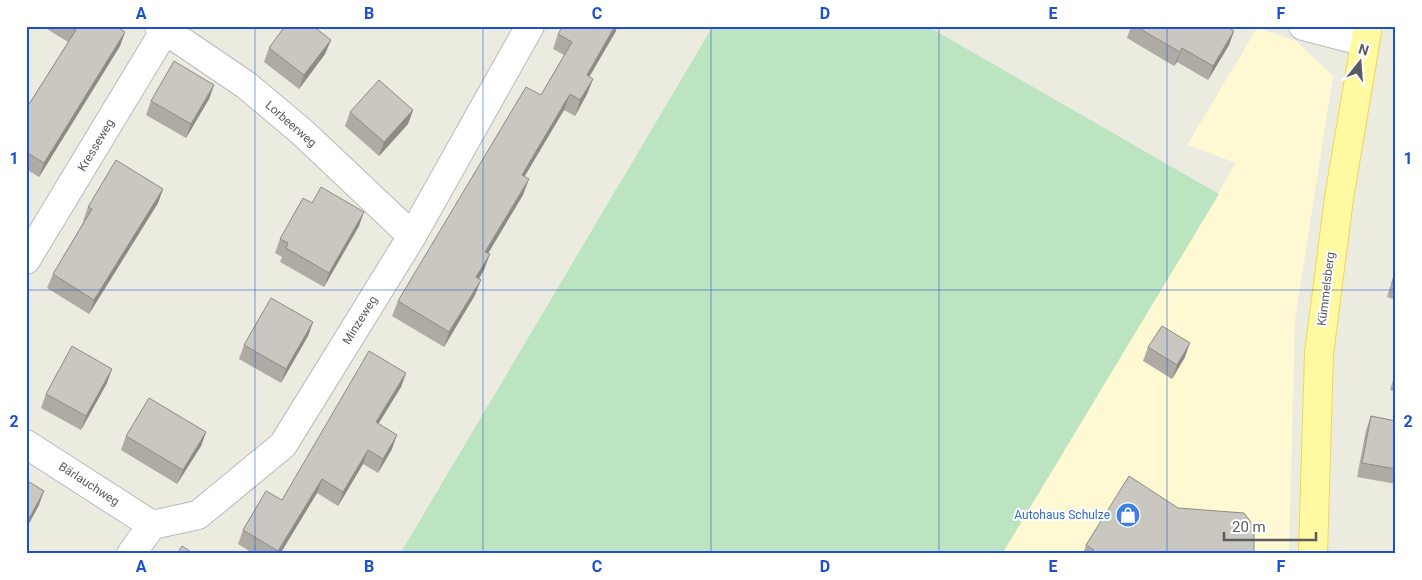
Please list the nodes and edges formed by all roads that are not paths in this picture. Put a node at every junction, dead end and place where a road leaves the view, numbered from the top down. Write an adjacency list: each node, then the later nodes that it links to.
1 (530, 26): 5 (street, Minzeweg)
2 (1303, 26): 4 (street)
3 (162, 28): 5 (street, Lorbeerweg); 6 (street, Kresseweg)
4 (1367, 34): 10 (main road, Kümmelsberg)
5 (412, 236): 8 (street, Minzeweg)
6 (26, 260)
7 (26, 444): 8 (street, Bärlauchweg)
8 (152, 525): 9 (street)
9 (131, 554)
10 (1313, 554)

